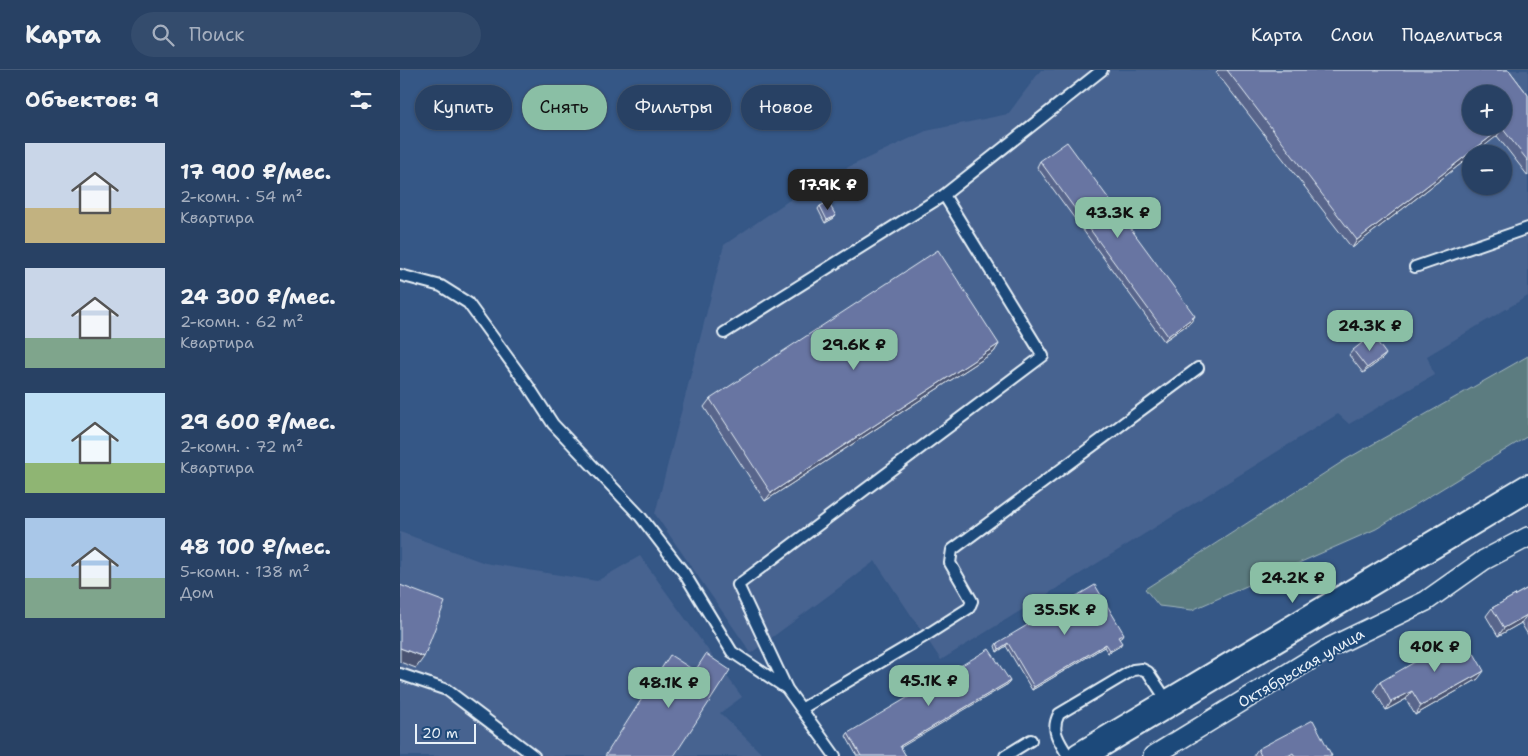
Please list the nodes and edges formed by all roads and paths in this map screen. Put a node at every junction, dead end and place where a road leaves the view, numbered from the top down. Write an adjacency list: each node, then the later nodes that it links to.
1 (1102, 70): 2 (lane)
2 (944, 195): 6 (lane); 11 (lane)
3 (1528, 228): 4 (lane)
4 (1415, 266)
5 (400, 275): 11 (lane)
6 (724, 333)
7 (1198, 368): 13 (lane)
8 (1528, 488): 12 (main road)
9 (1528, 537): 19 (street, Октябрьская улица)
10 (400, 674): 16 (lane)
11 (787, 688): 13 (lane)
12 (1169, 703): 15 (main road); 15 (lane)
13 (802, 709): 17 (lane)
14 (1031, 740): 18 (lane)
15 (1081, 755)
16 (534, 756)
17 (835, 756)
18 (1005, 756)
19 (1152, 756)

